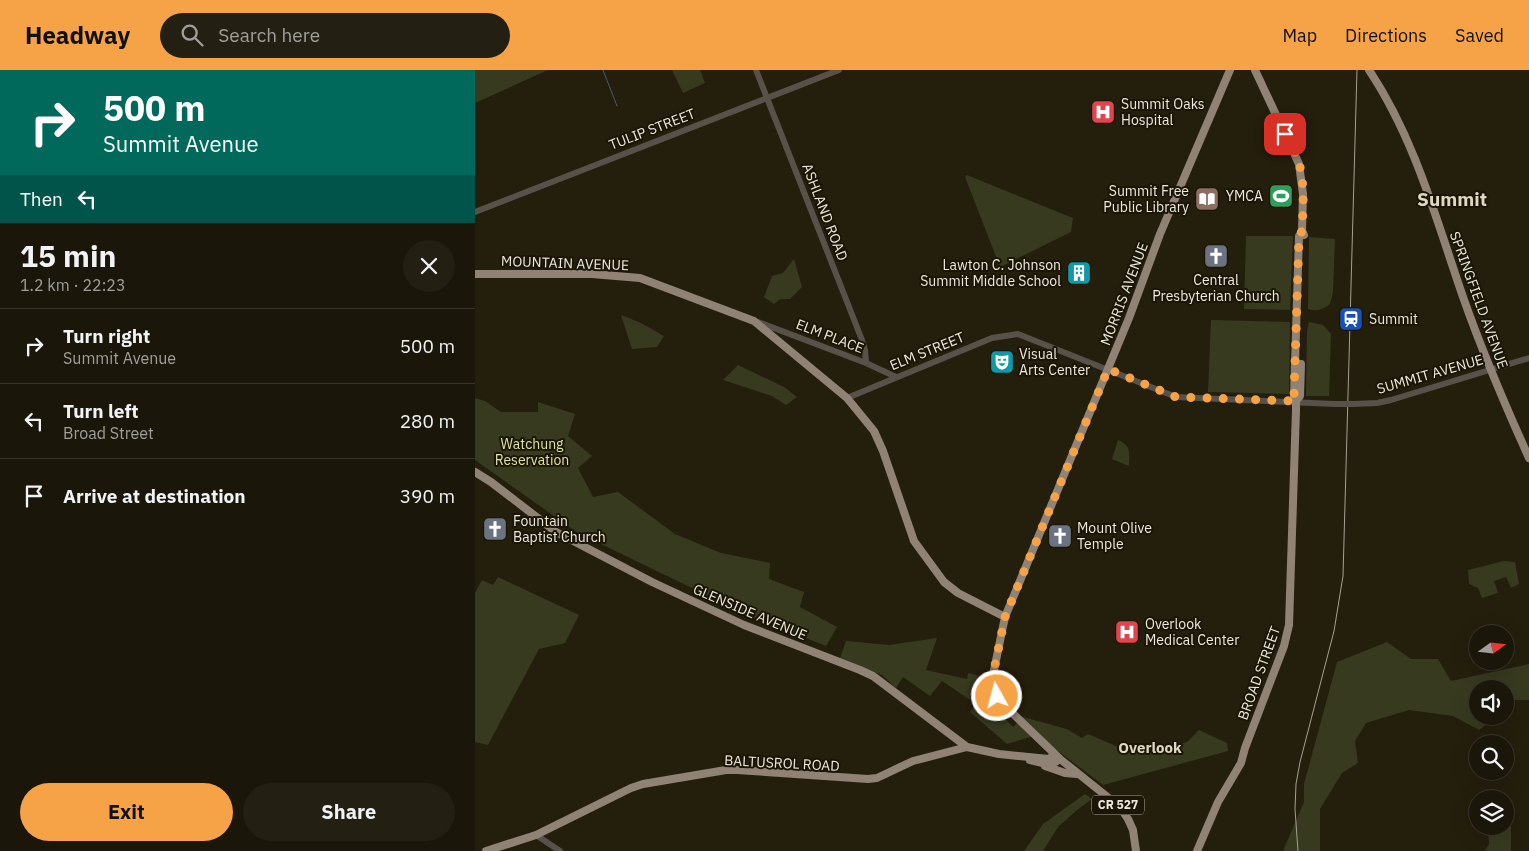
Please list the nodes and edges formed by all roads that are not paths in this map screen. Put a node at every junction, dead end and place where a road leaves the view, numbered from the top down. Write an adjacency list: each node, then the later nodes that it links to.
1 (756, 70): 6 (street, ASHLAND ROAD)
2 (839, 70): 6 (street, TULIP STREET)
3 (1230, 70): 13 (main road, MORRIS AVENUE)
4 (1255, 70): 17 (main road, BROAD STREET)
5 (1369, 70): 14 (main road, SPRINGFIELD AVENUE)
6 (767, 98): 7 (street, TULIP STREET); 12 (street, ASHLAND ROAD)
7 (475, 212)
8 (475, 274): 9 (main road, MOUNTAIN AVENUE)
9 (754, 321): 12 (street, ELM PLACE); 16 (main road, MOUNTAIN AVENUE)
10 (1018, 334): 13 (street, SUMMIT AVENUE); 15 (street, ELM STREET)
11 (1529, 358): 14 (street, SUMMIT AVENUE)
12 (867, 363): 15 (street, ELM PLACE)
13 (1108, 369): 17 (street, SUMMIT AVENUE); 20 (main road, MORRIS AVENUE)
14 (1491, 370): 17 (street, SUMMIT AVENUE, bridge); 18 (main road, SPRINGFIELD AVENUE)
15 (896, 377): 16 (street, ELM STREET)
16 (847, 398): 20 (main road, MOUNTAIN AVENUE)
17 (1296, 401): 30 (main road, BROAD STREET)
18 (1529, 458)
19 (475, 472): 22 (main road, GLENSIDE AVENUE)
20 (1005, 617): 21 (main road, MORRIS AVENUE)
21 (1034, 736): 23 (main road, MORRIS AVENUE); 24 (main road)
22 (967, 748): 24 (main road, GLENSIDE AVENUE); 26 (main road, BALTUSROL ROAD)
23 (1057, 757): 24 (main road, GLENSIDE AVENUE); 25 (main road, MORRIS AVENUE / CR 527)
24 (1039, 761): 25 (main road)
25 (1077, 774): 29 (main road, MORRIS AVENUE / CR 527)
26 (535, 835): 27 (main road, BALTUSROL ROAD); 28 (street)
27 (486, 851)
28 (560, 851)
29 (1135, 851)
30 (1197, 851)

